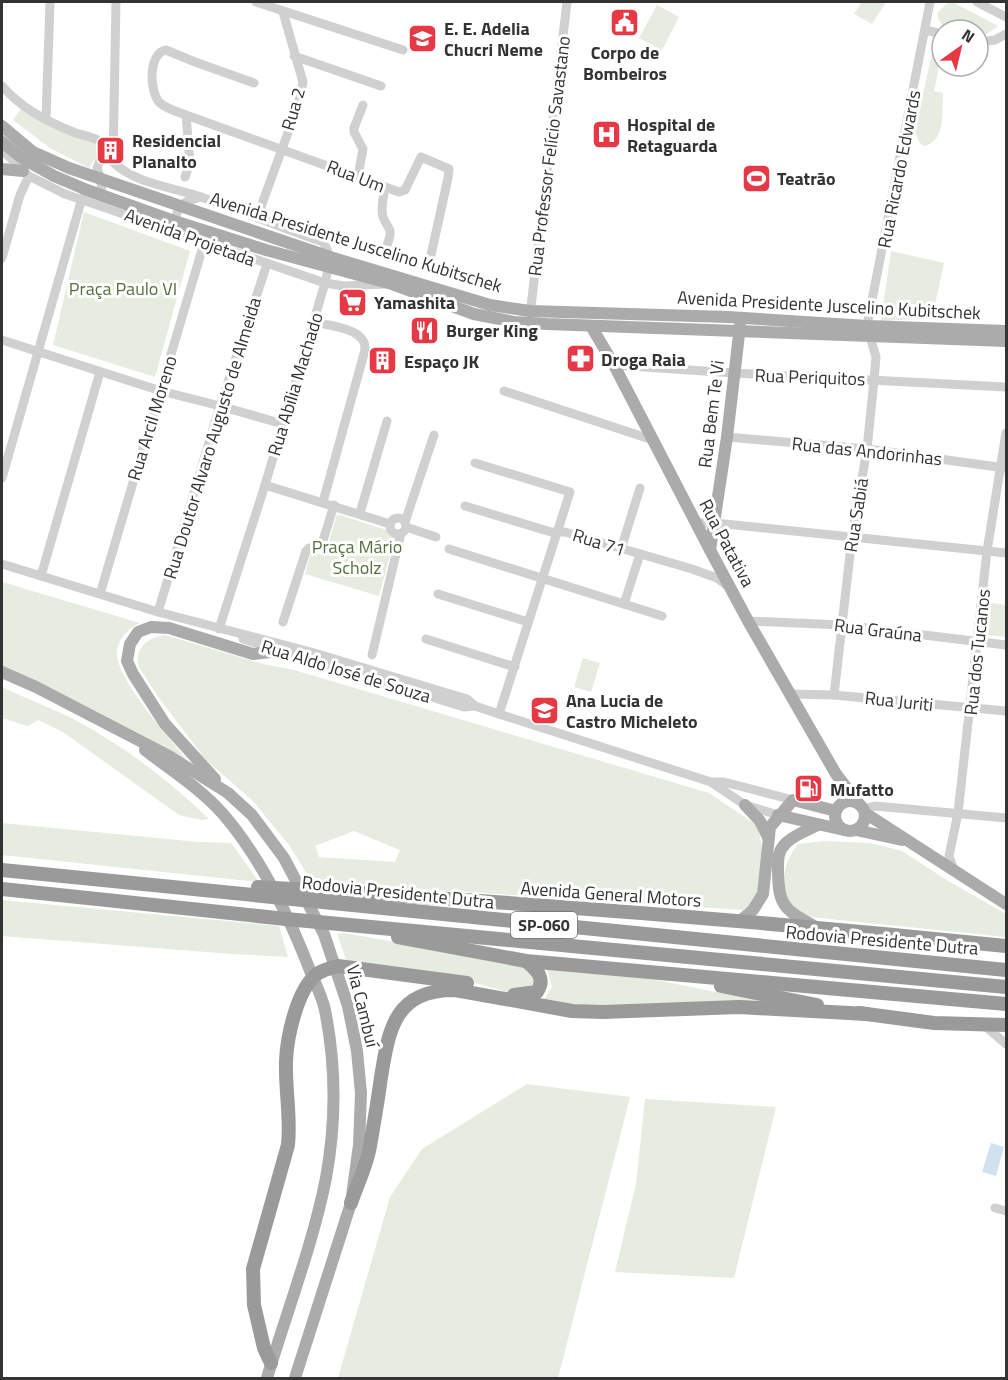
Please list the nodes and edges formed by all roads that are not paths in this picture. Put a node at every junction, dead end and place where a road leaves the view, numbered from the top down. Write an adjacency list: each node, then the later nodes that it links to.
1 (50, 2): 20 (street)
2 (116, 2): 26 (street)
3 (256, 2): 7 (street)
4 (567, 2): 47 (street, Rua Professor Felício Savastano)
5 (930, 2): 9 (street, Rua Ricardo Edwards)
6 (977, 2): 8 (street)
7 (283, 12): 13 (street); 14 (street, Rua 2)
8 (1006, 17)
9 (926, 30): 10 (street); 51 (street, Rua Ricardo Edwards)
10 (930, 31)
11 (1006, 34): 12 (street)
12 (990, 41)
13 (403, 50)
14 (294, 56): 17 (street); 23 (street, Rua 2)
15 (254, 83): 19 (street, Rua Um)
16 (2, 86): 20 (street)
17 (381, 86)
18 (363, 105): 29 (street)
19 (186, 115): 23 (street, Rua Um); 30 (street)
20 (46, 119): 25 (street)
21 (2, 127): 31 (main road, Avenida Presidente Juscelino Kubitschek)
22 (2, 142): 35 (main road, Avenida Presidente Juscelino Kubitschek)
23 (281, 148): 29 (street, Rua Um); 37 (street, Rua 2)
24 (2, 150): 28 (street, Avenida Projetada)
25 (103, 152): 26 (street); 31 (street)
26 (114, 153): 33 (street)
27 (2, 169): 28 (main road)
28 (26, 173): 34 (street, Avenida Projetada); 41 (street)
29 (358, 176): 32 (street, Rua Um)
30 (185, 177)
31 (101, 179): 35 (street); 36 (main road, Avenida Presidente Juscelino Kubitschek)
32 (385, 187): 40 (street); 44 (street, Rua Um)
33 (201, 197): 36 (street); 37 (street)
34 (81, 198): 35 (street, Avenida Projetada); 56 (street)
35 (102, 200): 38 (main road, Avenida Presidente Juscelino Kubitschek)
36 (179, 206): 38 (street); 42 (main road, Avenida Presidente Juscelino Kubitschek)
37 (259, 211): 42 (street)
38 (173, 226): 39 (street, Avenida Projetada); 42 (main road, Avenida Presidente Juscelino Kubitschek)
39 (204, 243): 43 (street, Avenida Projetada); 62 (street, Rua Arcil Moreno)
40 (387, 245)
41 (2, 258)
42 (329, 262): 45 (street, Rua Abília Machado); 46 (main road, Avenida Presidente Juscelino Kubitschek); 47 (main road, Avenida Presidente Juscelino Kubitschek)
43 (267, 264): 45 (street, Avenida Projetada); 64 (street, Rua Doutor Alvaro Augusto de Almeida)
44 (429, 264)
45 (326, 283): 46 (street, Avenida Projetada); 49 (street, Rua Abília Machado)
46 (392, 284): 47 (main road, Avenida Presidente Juscelino Kubitschek)
47 (530, 317): 48 (main road, Avenida Presidente Juscelino Kubitschek); 50 (main road, Avenida Presidente Juscelino Kubitschek)
48 (740, 317): 51 (main road, Avenida Presidente Juscelino Kubitschek); 53 (main road, Rua Bem Te Vi)
49 (314, 322): 66 (street, Rua Abília Machado); 77 (street)
50 (591, 326): 53 (main road, Avenida Presidente Juscelino Kubitschek); 57 (main road, Rua Patativa)
51 (869, 331): 52 (main road, Avenida Presidente Juscelino Kubitschek); 53 (main road, Avenida Presidente Juscelino Kubitschek); 55 (main road, Avenida Presidente Juscelino Kubitschek); 60 (street, Rua Sabiá)
52 (1006, 331)
53 (740, 332): 59 (main road, Rua Bem Te Vi)
54 (2, 340): 56 (street)
55 (1006, 341)
56 (37, 352): 58 (street); 74 (street)
57 (614, 365): 59 (street, Rua Periquitos); 70 (main road, Rua Patativa)
58 (100, 372): 62 (street); 96 (street)
59 (734, 374): 60 (street, Rua Periquitos); 69 (main road, Rua Bem Te Vi)
60 (874, 380): 61 (street, Rua Periquitos); 71 (street, Rua Sabiá)
61 (1006, 387)
62 (161, 391): 64 (street); 99 (street, Rua Arcil Moreno)
63 (504, 391): 70 (street)
64 (220, 406): 66 (street); 102 (street, Rua Doutor Alvaro Augusto de Almeida)
65 (387, 421): 80 (street)
66 (283, 424): 75 (street, Rua Abília Machado)
67 (1006, 433): 73 (street, Rua dos Tucanos)
68 (434, 435): 84 (street)
69 (727, 437): 71 (street, Rua das Andorinhas); 82 (main road, Rua Bem Te Vi)
70 (653, 440): 81 (main road, Rua Patativa)
71 (867, 449): 73 (street, Rua das Andorinhas); 87 (street, Rua Sabiá)
72 (475, 463): 85 (street)
73 (1004, 468): 90 (street, Rua dos Tucanos)
74 (2, 478)
75 (265, 485): 77 (street); 108 (street, Rua Abília Machado)
76 (640, 488): 89 (street)
77 (322, 502): 78 (street)
78 (334, 506): 80 (street); 105 (street)
79 (465, 506): 85 (street, Rua 71)
80 (360, 513): 83 (street)
81 (695, 523): 82 (street); 93 (main road, Rua Patativa)
82 (715, 523): 87 (street); 93 (main road, Rua Bem Te Vi)
83 (390, 524): 84 (street); 84 (street)
84 (404, 527): 86 (street); 113 (street)
85 (558, 531): 89 (street, Rua 71); 97 (street)
86 (436, 537)
87 (852, 537): 90 (street); 107 (street, Rua Sabiá)
88 (449, 549): 97 (street)
89 (621, 549): 92 (street, Rua 71)
90 (987, 551): 91 (street); 110 (street, Rua dos Tucanos)
91 (1006, 553)
92 (640, 554): 95 (street, Rua 71); 101 (street)
93 (713, 556): 95 (street); 98 (main road, Rua Patativa)
94 (2, 564): 96 (street, Rua Aldo José de Souza)
95 (692, 569): 98 (street, Rua 71)
96 (41, 576): 99 (street, Rua Aldo José de Souza)
97 (542, 578): 101 (street); 106 (street)
98 (730, 588): 104 (main road, Rua Patativa)
99 (100, 594): 102 (street, Rua Aldo José de Souza)
100 (438, 594): 106 (street)
101 (624, 604): 103 (street)
102 (158, 612): 108 (street, Rua Aldo José de Souza)
103 (662, 616)
104 (748, 621): 107 (street, Rua Graúna); 116 (main road, Rua Patativa)
105 (283, 622)
106 (528, 622): 114 (street)
107 (842, 625): 110 (street, Rua Graúna); 117 (street, Rua Sabiá)
108 (219, 629): 112 (street, Rua Aldo José de Souza); 118 (street, Rua Aldo José de Souza)
109 (426, 639): 114 (street)
110 (977, 642): 111 (street, Rua Graúna); 119 (street, Rua dos Tucanos)
111 (1006, 645)
112 (278, 651): 118 (street, Rua Aldo José de Souza); 125 (main road)
113 (372, 655)
114 (514, 667): 121 (street)
115 (2, 672): 122 (main road, Via Cambuí)
116 (791, 694): 117 (street, Rua Juriti); 123 (main road, Rua Patativa)
117 (834, 695): 119 (street, Rua Juriti)
118 (476, 706): 121 (street, Rua Aldo José de Souza)
119 (971, 708): 120 (street, Rua Juriti); 130 (street, Rua dos Tucanos)
120 (1006, 711)
121 (500, 714): 124 (street, Rua Aldo José de Souza)
122 (118, 730): 125 (main road, Via Cambuí); 158 (main road, Via Cambuí)
123 (836, 774): 128 (main road, Rua Patativa); 129 (main road, Rua Patativa)
124 (711, 782): 126 (street, Rua Aldo José de Souza); 127 (street, Rua Aldo José de Souza)
125 (228, 793): 155 (main road, Via Cambuí)
126 (793, 800): 128 (main road); 131 (main road)
127 (745, 805): 131 (street, Rua Aldo José de Souza); 135 (main road)
128 (838, 808): 129 (main road); 134 (main road)
129 (863, 809): 130 (street); 134 (main road); 136 (main road)
130 (958, 813): 132 (street); 138 (street, Rua dos Tucanos)
131 (778, 816): 133 (main road); 135 (main road)
132 (1006, 818)
133 (818, 825): 134 (main road); 144 (main road)
134 (850, 830): 136 (main road)
135 (768, 837): 143 (main road)
136 (912, 842): 138 (main road)
137 (2, 870): 139 (highway, Rodovia Presidente Dutra / SP-060)
138 (954, 870): 141 (main road)
139 (81, 878): 143 (highway, Avenida General Motors); 147 (highway, Rodovia Presidente Dutra / SP-060)
140 (2, 889): 142 (highway, Rodovia Presidente Dutra / SP-060)
141 (1006, 904)
142 (286, 919): 146 (highway); 149 (highway, Rodovia Presidente Dutra / SP-060)
143 (740, 922): 144 (highway, Avenida General Motors)
144 (814, 926): 145 (highway, Avenida General Motors)
145 (1006, 946)
146 (526, 961): 148 (highway); 158 (highway)
147 (1006, 970)
148 (643, 971): 150 (highway); 151 (highway)
149 (1006, 987)
150 (1006, 1004)
151 (867, 1014): 152 (highway); 155 (highway)
152 (984, 1025): 153 (highway); 154 (street)
153 (1006, 1025)
154 (1006, 1044)
155 (351, 1203): 160 (main road, Via Cambuí)
156 (994, 1208): 157 (street)
157 (1006, 1211)
158 (271, 1363): 159 (main road, Via Cambuí)
159 (267, 1378)
160 (295, 1378)

